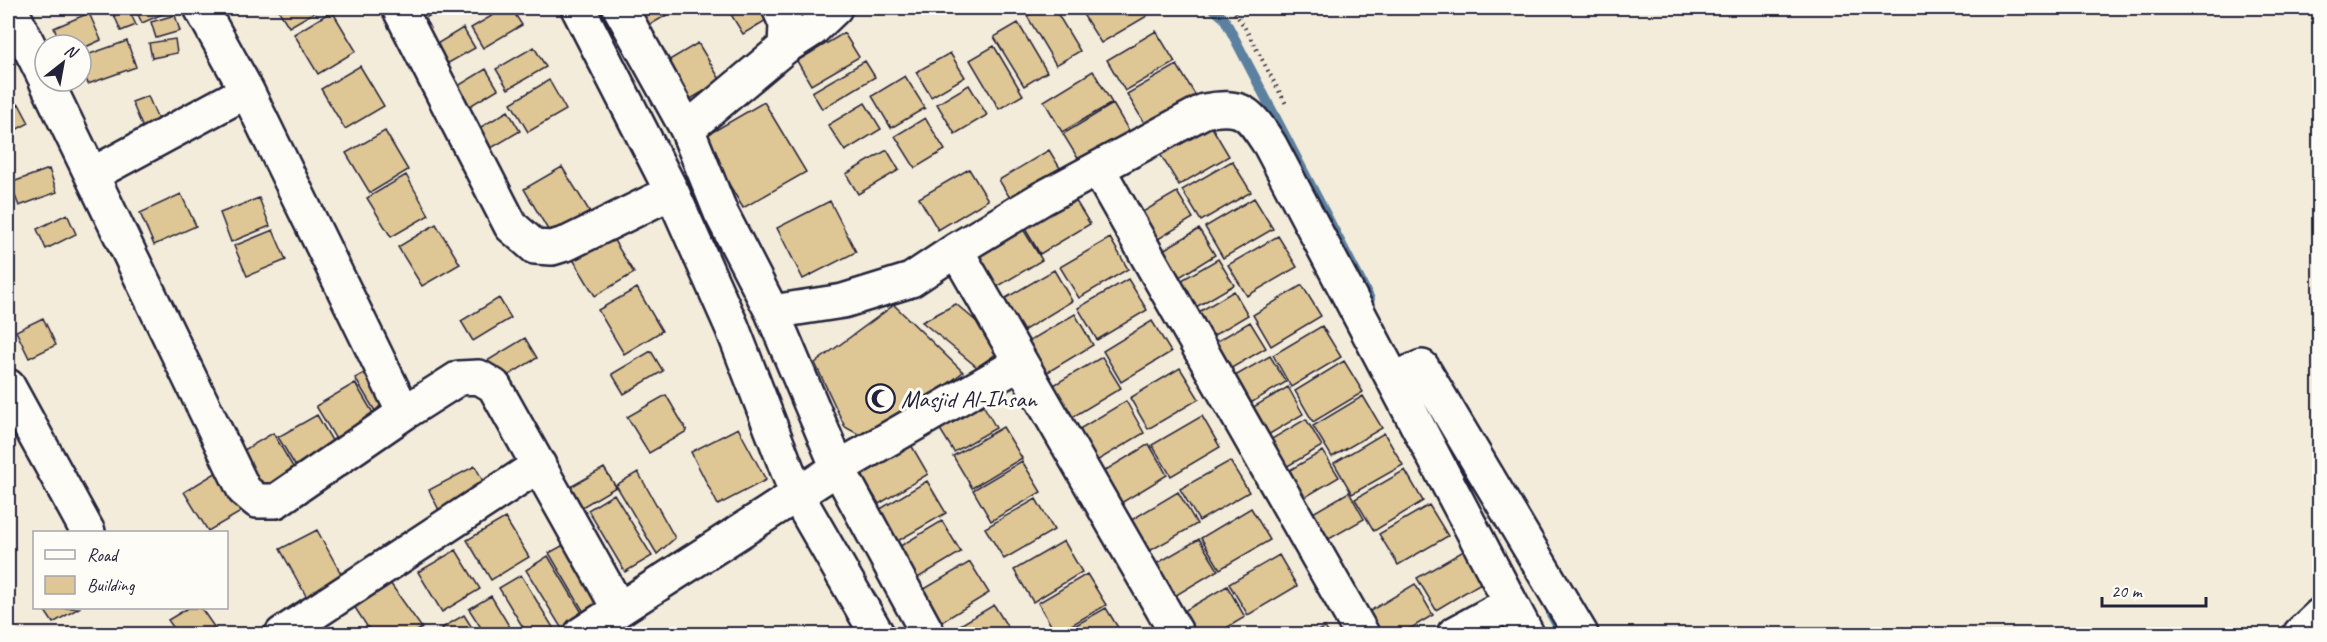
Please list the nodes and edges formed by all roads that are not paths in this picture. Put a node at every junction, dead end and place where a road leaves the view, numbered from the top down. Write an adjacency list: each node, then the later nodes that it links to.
1 (10, 8): 9 (street)
2 (201, 8): 10 (street)
3 (399, 8): 15 (street)
4 (578, 8): 15 (street)
5 (620, 8): 12 (street)
6 (779, 8): 8 (street)
7 (835, 8): 8 (street)
8 (785, 47): 12 (street)
9 (33, 54)
10 (247, 91): 14 (street); 23 (street)
11 (52, 93): 14 (street)
12 (687, 129): 16 (street)
13 (1098, 169): 18 (street); 21 (street); 37 (street)
14 (93, 174): 23 (street)
15 (672, 192): 17 (street)
16 (721, 213): 17 (street); 19 (street)
17 (686, 225): 26 (street)
18 (956, 250): 19 (street); 20 (street)
19 (772, 312): 25 (street)
20 (1020, 363): 25 (street); 36 (street)
21 (1402, 375): 28 (street); 40 (street)
22 (8, 386): 27 (street)
23 (404, 413): 24 (street)
24 (539, 465): 29 (street); 32 (street)
25 (838, 468): 26 (street); 31 (street)
26 (797, 495): 29 (street); 34 (street)
27 (87, 531)
28 (1509, 603): 38 (street); 39 (street)
29 (619, 609): 33 (street)
30 (2319, 615): 41 (street)
31 (923, 626): 35 (street)
32 (282, 634)
33 (581, 634)
34 (878, 634)
35 (886, 634)
36 (1177, 634)
37 (1362, 634)
38 (1454, 634)
39 (1527, 634)
40 (1581, 634)
41 (2300, 634)

